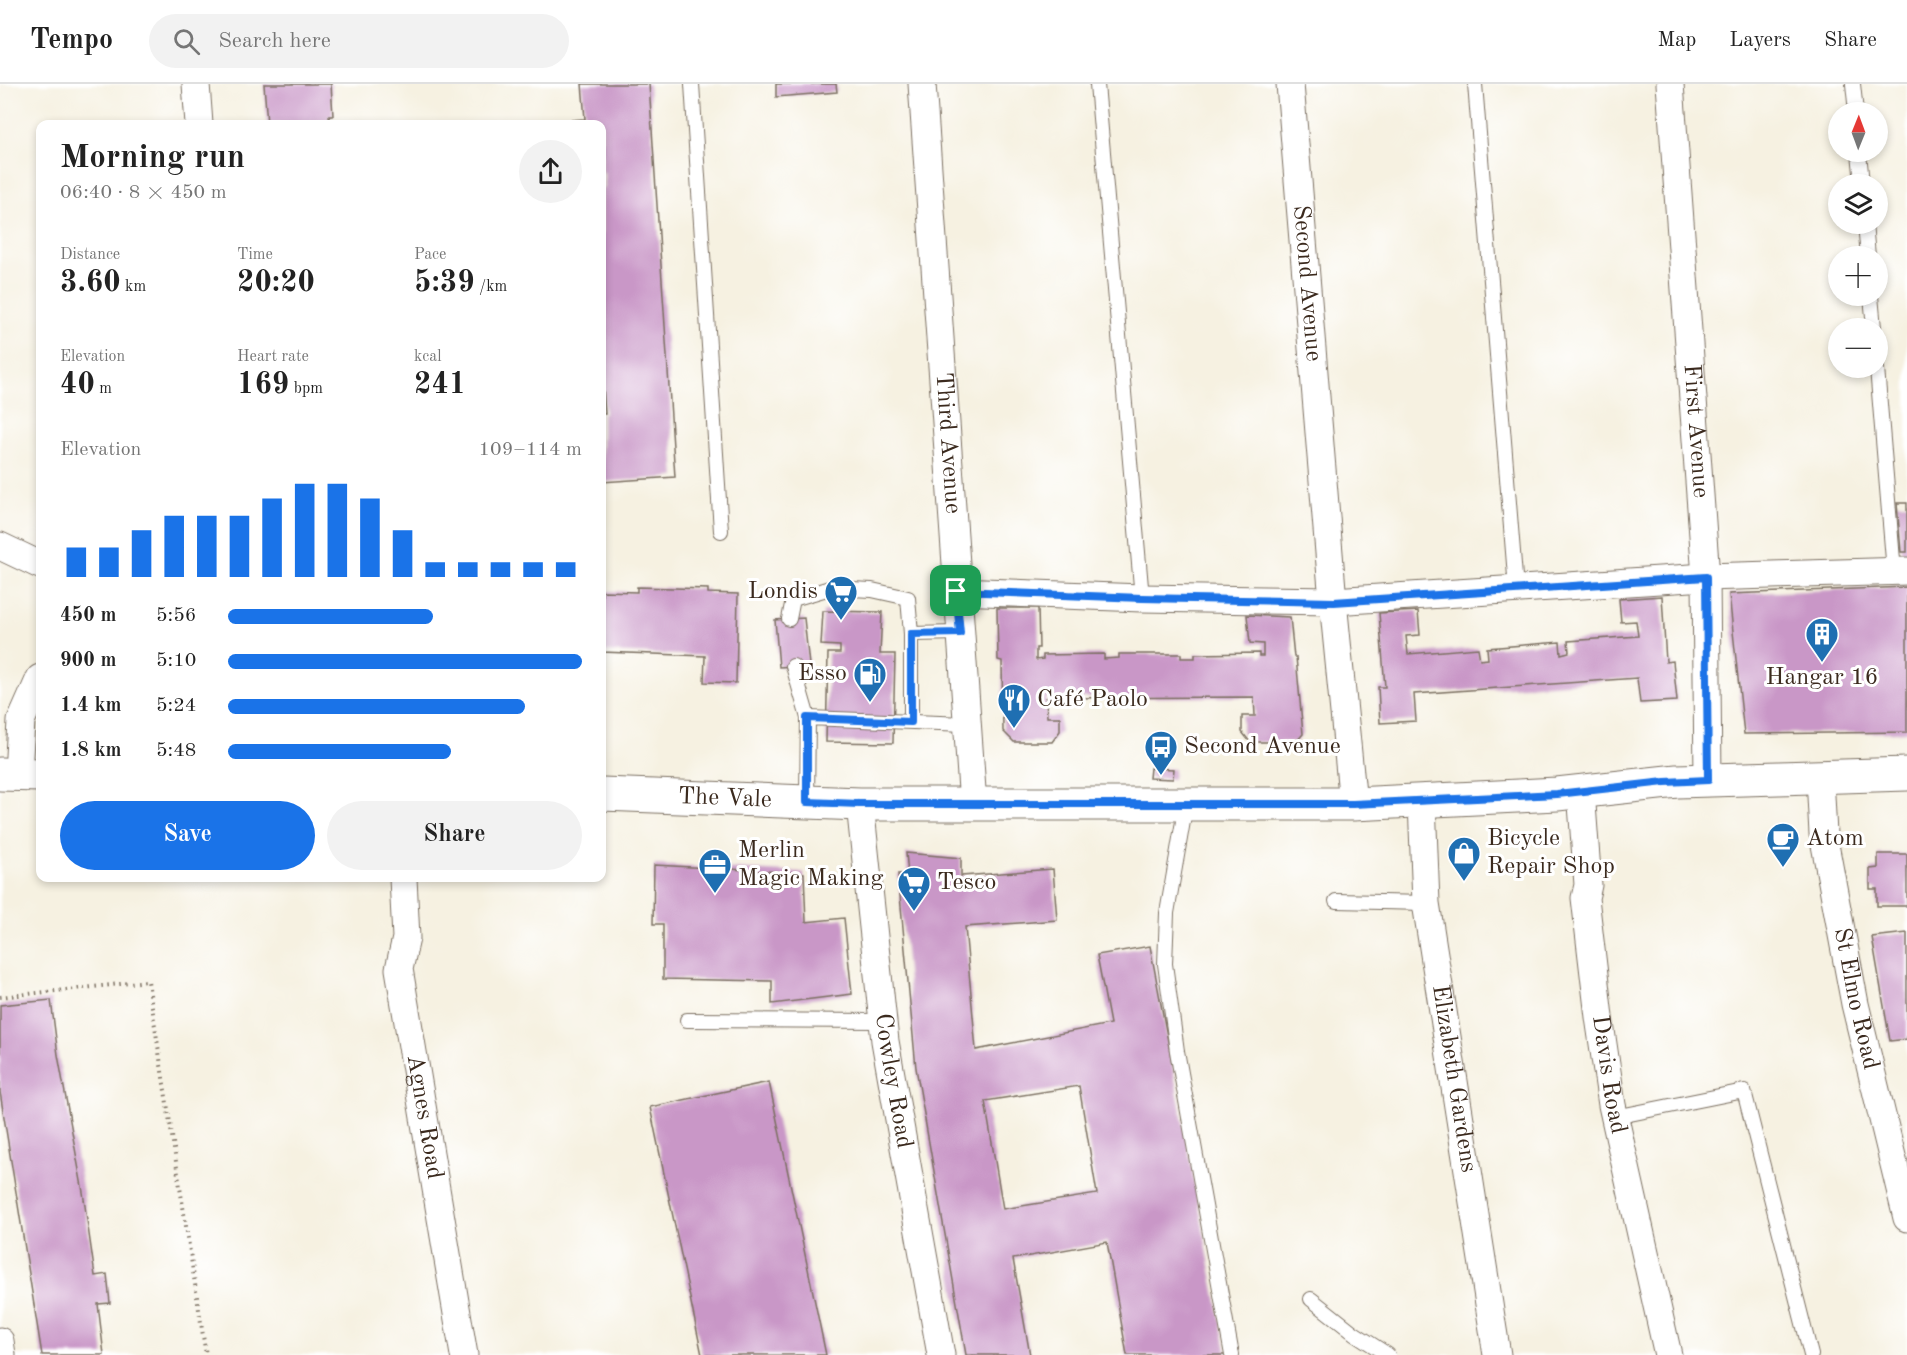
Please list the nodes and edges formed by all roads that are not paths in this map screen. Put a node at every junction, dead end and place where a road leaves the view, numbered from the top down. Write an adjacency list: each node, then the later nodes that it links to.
1 (196, 84): 10 (street)
2 (692, 84): 12 (lane)
3 (922, 84): 18 (street, Third Avenue)
4 (1097, 84): 19 (lane)
5 (1290, 84): 20 (street, Second Avenue)
6 (1475, 84): 17 (lane)
7 (1670, 84): 16 (street, First Avenue)
8 (1853, 84): 9 (lane)
9 (1855, 102)
10 (199, 120)
11 (1878, 378): 15 (lane)
12 (721, 531)
13 (0, 546): 14 (street)
14 (36, 563)
15 (1900, 572): 16 (street)
16 (1706, 577): 17 (street); 32 (street, First Avenue)
17 (1516, 589): 20 (street)
18 (956, 591): 19 (street); 22 (street, Third Avenue)
19 (1142, 598): 20 (street)
20 (1334, 602): 40 (street, Second Avenue)
21 (789, 620): 23 (lane)
22 (960, 633): 23 (lane); 28 (street, Third Avenue)
23 (911, 634): 27 (lane)
24 (793, 666): 26 (lane)
25 (36, 687): 29 (street)
26 (807, 718): 27 (lane); 35 (lane)
27 (911, 722): 28 (lane)
28 (966, 724): 38 (street, Third Avenue)
29 (20, 774)
30 (1907, 774): 31 (main road, The Vale)
31 (1820, 777): 32 (main road, The Vale); 47 (street, St Elmo Road)
32 (1708, 780): 33 (main road, The Vale)
33 (1581, 791): 36 (main road, The Vale); 46 (street, Davis Road)
34 (606, 794): 35 (main road, The Vale)
35 (807, 802): 37 (main road, The Vale)
36 (1422, 802): 40 (main road, The Vale); 43 (street, Elizabeth Gardens)
37 (860, 804): 38 (main road, The Vale); 45 (street, Cowley Road)
38 (972, 804): 39 (main road, The Vale)
39 (1186, 804): 40 (main road, The Vale); 55 (lane)
40 (1353, 804)
41 (403, 882): 53 (street, Agnes Road)
42 (1336, 901): 43 (lane)
43 (1426, 903): 50 (street, Elizabeth Gardens)
44 (687, 1020): 45 (lane)
45 (883, 1020): 54 (street, Cowley Road)
46 (1615, 1117): 51 (street, Davis Road); 57 (lane)
47 (1907, 1218)
48 (1311, 1299): 56 (lane)
49 (0, 1341): 52 (street)
50 (1493, 1354)
51 (1679, 1354)
52 (2, 1355)
53 (464, 1355)
54 (941, 1355)
55 (1232, 1355)
56 (1388, 1355)
57 (1811, 1355)

